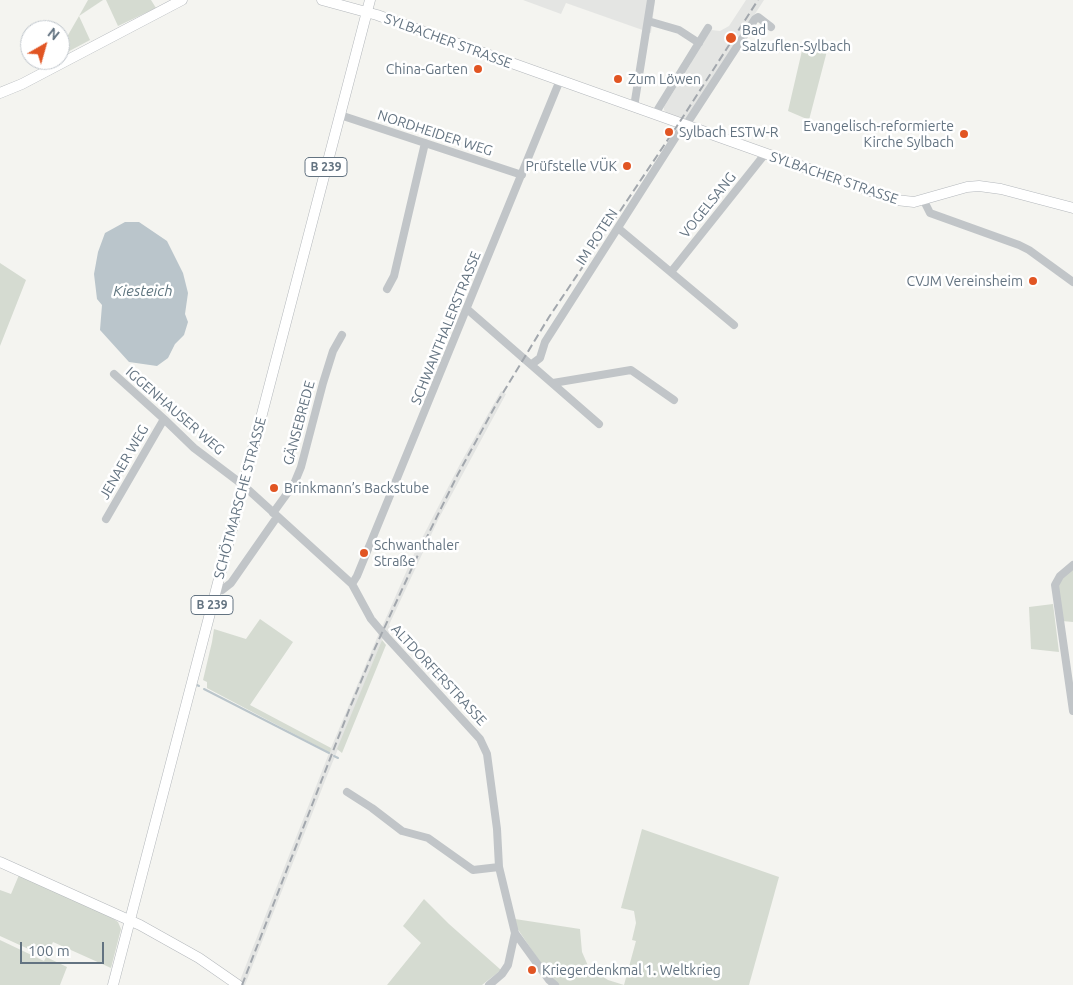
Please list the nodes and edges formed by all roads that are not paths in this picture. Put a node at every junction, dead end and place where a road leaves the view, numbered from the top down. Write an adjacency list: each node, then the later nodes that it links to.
1 (182, 0): 11 (main road)
2 (322, 0): 5 (main road, SYLBACHER STRASSE)
3 (370, 0): 5 (main road, B 239)
4 (651, 0): 6 (street)
5 (367, 12): 10 (main road, SYLBACHER STRASSE); 14 (main road, SCHÖTMARSCHE STRASSE / B 239)
6 (648, 21): 9 (street); 12 (street)
7 (771, 27): 15 (street)
8 (708, 28): 9 (street)
9 (699, 43): 13 (street)
10 (560, 80): 12 (main road, SYLBACHER STRASSE); 18 (street, SCHWANTHALERSTRASSE)
11 (0, 92)
12 (634, 107): 13 (main road, SYLBACHER STRASSE)
13 (655, 114): 15 (main road, SYLBACHER STRASSE)
14 (340, 115): 16 (street, NORDHEIDER WEG); 34 (main road, SCHÖTMARSCHE STRASSE / B 239)
15 (686, 125): 17 (main road, SYLBACHER STRASSE); 21 (street, IM POTEN)
16 (425, 143): 18 (street, NORDHEIDER WEG); 24 (street)
17 (765, 154): 19 (main road, SYLBACHER STRASSE); 22 (street, VOGELSANG)
18 (522, 175): 25 (street, SCHWANTHALERSTRASSE)
19 (924, 201): 20 (main road, SYLBACHER STRASSE); 23 (street)
20 (1073, 208)
21 (618, 228): 22 (street); 28 (street, IM POTEN)
22 (671, 272): 26 (street)
23 (1073, 282)
24 (387, 289)
25 (467, 309): 28 (street); 38 (street, SCHWANTHALERSTRASSE)
26 (734, 325)
27 (342, 335): 35 (street, GÄNSEBREDE)
28 (532, 364): 30 (street)
29 (114, 374): 32 (street, IGGENHAUSER WEG)
30 (553, 383): 31 (street); 33 (street)
31 (674, 400)
32 (164, 419): 34 (street, IGGENHAUSER WEG); 36 (street, JENAER WEG)
33 (599, 424)
34 (243, 485): 35 (street, ALTDORFERSTRASSE); 44 (main road, SCHÖTMARSCHE STRASSE / B 239)
35 (275, 515): 38 (street, ALTDORFERSTRASSE); 39 (street, GÄNSEBREDE)
36 (106, 519)
37 (1073, 565): 40 (street)
38 (352, 584): 43 (street, ALTDORFERSTRASSE)
39 (222, 590)
40 (1073, 711)
41 (347, 792): 43 (street)
42 (0, 862): 44 (main road)
43 (499, 867): 45 (street, ALTDORFERSTRASSE)
44 (130, 920): 46 (main road, SCHÖTMARSCHE STRASSE / B 239); 47 (main road)
45 (515, 933): 48 (street, ALTDORFERSTRASSE); 49 (street)
46 (113, 985)
47 (238, 985)
48 (489, 985)
49 (555, 985)

